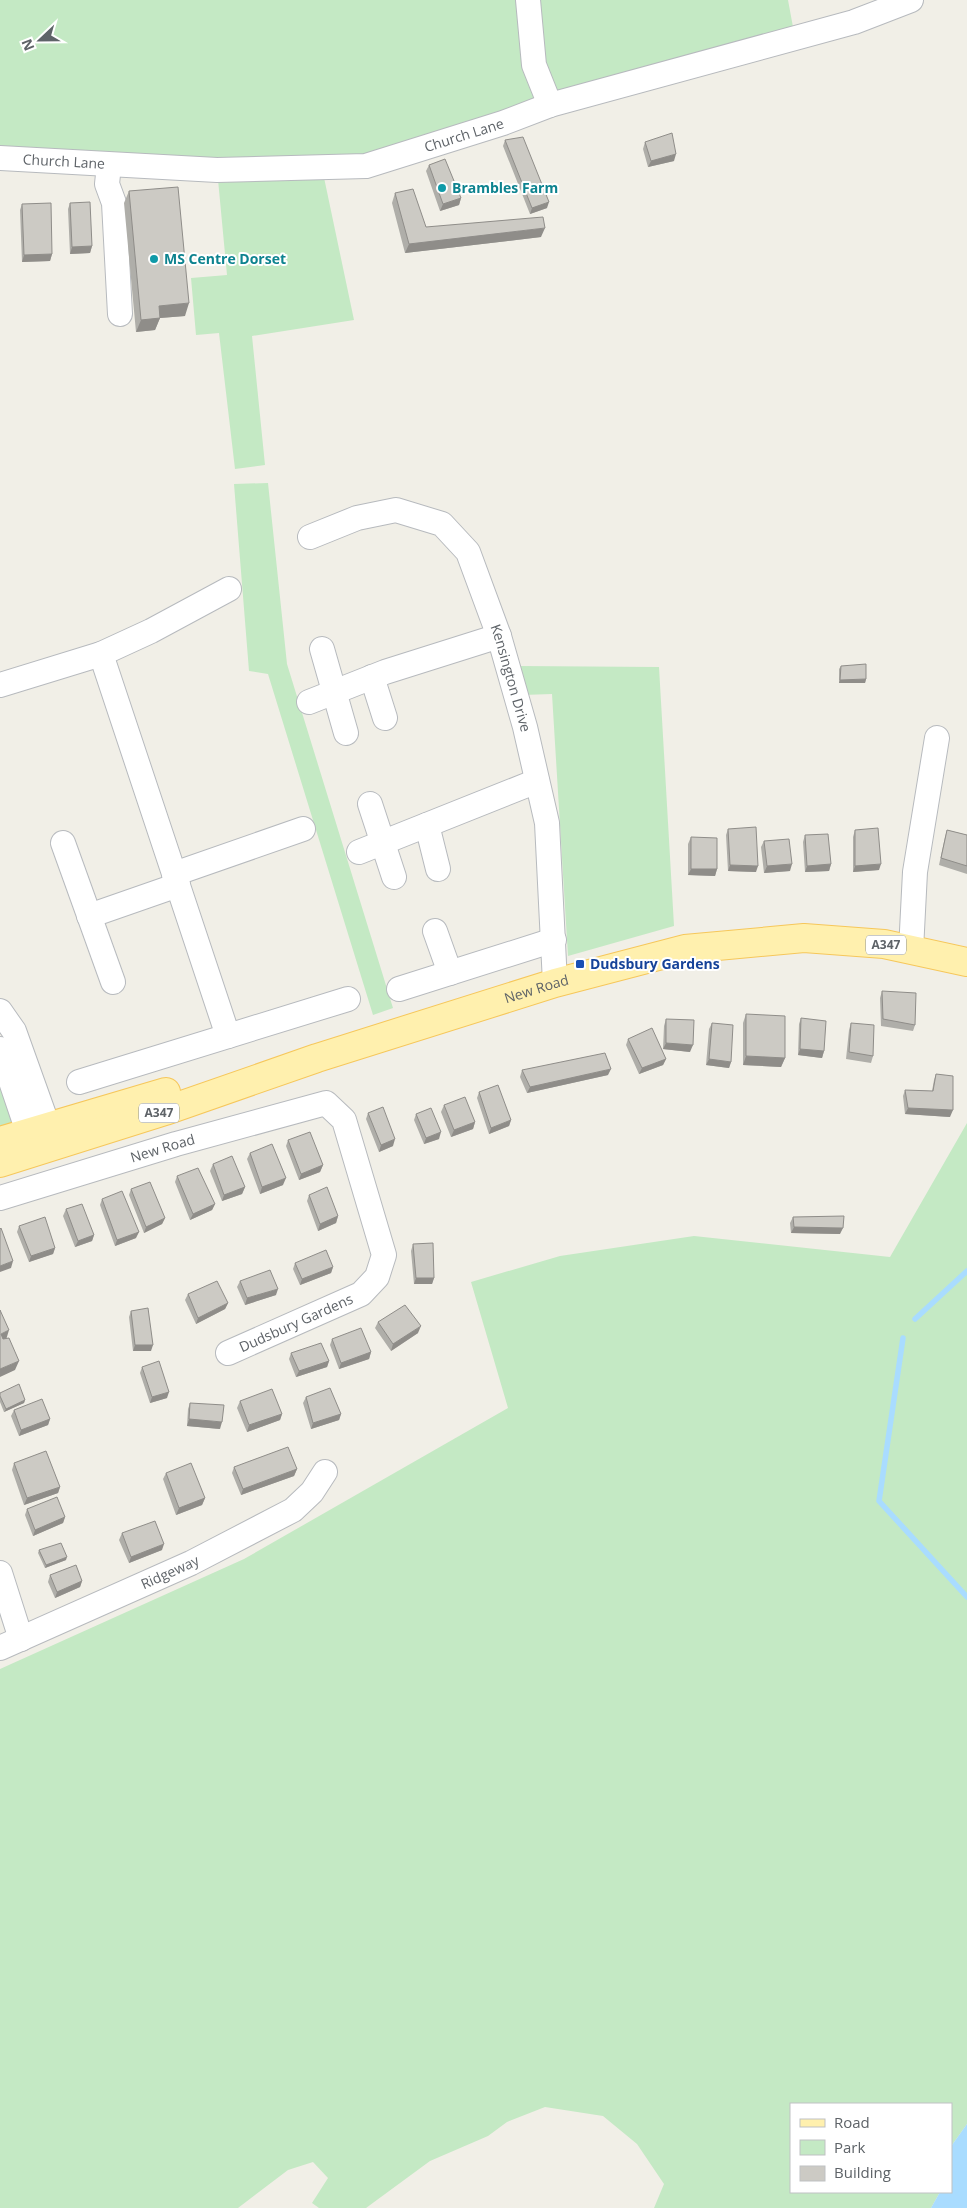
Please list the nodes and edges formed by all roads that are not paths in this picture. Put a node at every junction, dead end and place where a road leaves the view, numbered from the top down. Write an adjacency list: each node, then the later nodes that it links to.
1 (528, 0): 3 (street)
2 (911, 0): 3 (street, Church Lane)
3 (550, 105): 5 (street, Church Lane)
4 (0, 158): 5 (street, Church Lane)
5 (109, 165): 6 (street)
6 (120, 314)
7 (310, 537): 9 (street, Kensington Drive)
8 (228, 589): 11 (street)
9 (499, 636): 12 (street); 19 (street, Kensington Drive)
10 (322, 649): 14 (street)
11 (101, 654): 13 (street); 28 (street)
12 (372, 677): 14 (street); 16 (street)
13 (0, 685)
14 (334, 693): 15 (street); 17 (street)
15 (309, 702)
16 (385, 718)
17 (346, 733)
18 (937, 738): 32 (street)
19 (537, 781): 21 (street); 31 (street, Kensington Drive)
20 (370, 804): 24 (street)
21 (427, 825): 24 (street); 26 (street)
22 (303, 829): 28 (street)
23 (63, 843): 29 (street)
24 (383, 843): 25 (street); 27 (street)
25 (359, 852)
26 (438, 869)
27 (394, 877)
28 (176, 880): 29 (street); 40 (street)
29 (89, 916): 35 (street)
30 (434, 931): 34 (street)
31 (554, 940): 34 (street); 36 (street, Kensington Drive)
32 (911, 950): 33 (main road, New Road / A347); 36 (main road, New Road / A347)
33 (967, 962)
34 (450, 973): 37 (street)
35 (113, 982)
36 (555, 983): 44 (main road, New Road / A347)
37 (399, 989)
38 (348, 999): 40 (street)
39 (0, 1011): 44 (street)
40 (228, 1036): 42 (street)
41 (0, 1049): 44 (street)
42 (80, 1082)
43 (326, 1103): 47 (street, New Road); 48 (street, Dudsbury Gardens)
44 (41, 1136): 45 (main road, New Road / A347); 46 (main road, New Road / A347)
45 (0, 1141)
46 (0, 1163)
47 (0, 1198)
48 (228, 1353)
49 (324, 1472): 51 (street, Ridgeway)
50 (0, 1573): 51 (street)
51 (10, 1643)

